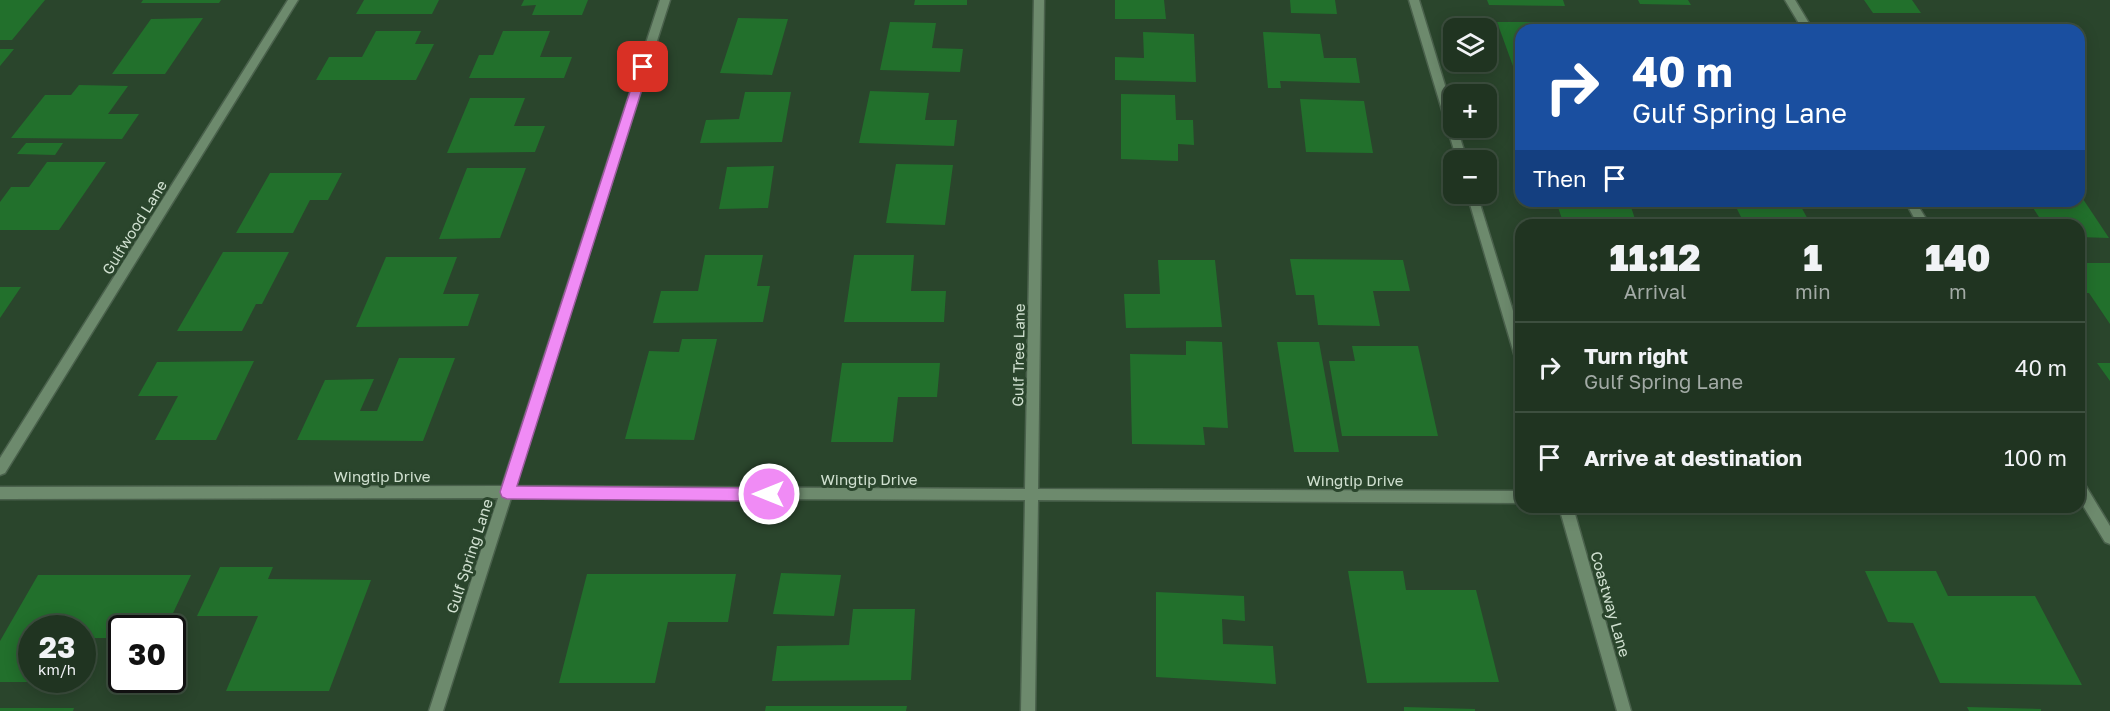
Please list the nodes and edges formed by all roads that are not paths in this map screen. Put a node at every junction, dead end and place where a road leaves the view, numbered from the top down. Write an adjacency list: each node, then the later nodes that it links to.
1 (293, 0): 10 (street, Gulfwood Lane)
2 (665, 0): 11 (street, Gulf Spring Lane)
3 (1039, 0): 13 (street, Gulf Tree Lane)
4 (1414, 0): 7 (street)
5 (1791, 0): 6 (street)
6 (1805, 24)
7 (1459, 150)
8 (1475, 204): 9 (street)
9 (1515, 337)
10 (0, 469)
11 (507, 492): 12 (street, Wingtip Drive); 13 (street, Wingtip Drive); 18 (street, Gulf Spring Lane)
12 (0, 493)
13 (1031, 496): 14 (street, Wingtip Drive); 19 (street, Gulf Tree Lane)
14 (1515, 496)
15 (2085, 498): 17 (street)
16 (1568, 513): 20 (street, Coastway Lane)
17 (2110, 538)
18 (436, 711)
19 (1028, 711)
20 (1624, 711)

